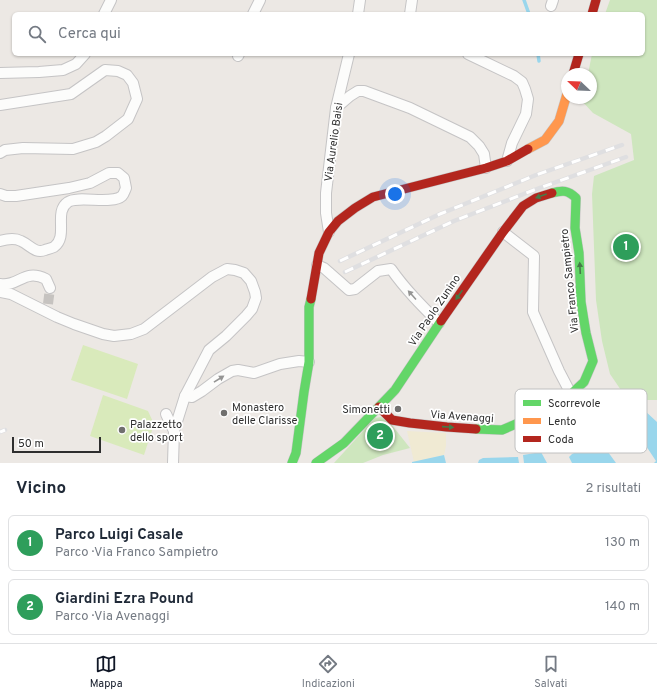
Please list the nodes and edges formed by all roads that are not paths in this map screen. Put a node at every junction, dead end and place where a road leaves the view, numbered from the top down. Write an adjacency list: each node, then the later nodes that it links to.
1 (111, 0): 6 (street)
2 (260, 0): 7 (street)
3 (360, 0): 8 (street)
4 (412, 0): 9 (street)
5 (596, 0): 10 (street)
6 (105, 12)
7 (254, 12)
8 (358, 12)
9 (410, 12)
10 (593, 12)
11 (82, 56): 16 (street)
12 (349, 56): 19 (street, Via Aurelio Baisi)
13 (472, 56): 21 (street)
14 (578, 56): 15 (street)
15 (575, 68)
16 (0, 73)
17 (564, 104): 21 (street)
18 (0, 105): 20 (street)
19 (336, 108): 22 (street); 25 (street, Via Aurelio Baisi)
20 (0, 152)
21 (507, 161): 22 (street)
22 (486, 168): 25 (street)
23 (0, 194): 27 (street)
24 (576, 198): 26 (street, Via Paolo Zunino, one-way to 26); 33 (street, Via Franco Sampietro, one-way to 24)
25 (329, 232): 28 (street)
26 (503, 232): 32 (street, Via Paolo Zunino, one-way to 32); 35 (street)
27 (0, 241)
28 (317, 265): 32 (street, one-way to 28); 34 (street)
29 (0, 284): 30 (street)
30 (50, 288)
31 (0, 292): 37 (street)
32 (439, 323): 38 (street, Via Paolo Zunino)
33 (593, 361): 36 (street, Via Avenaggi)
34 (309, 362): 37 (street, one-way to 34); 43 (street)
35 (568, 389)
36 (576, 389)
37 (185, 396): 41 (street)
38 (379, 407): 40 (street, Via Avenaggi, one-way to 40); 44 (street, Via Paolo Zunino)
39 (166, 414): 41 (street)
40 (515, 425)
41 (174, 431): 42 (street)
42 (173, 463)
43 (292, 463)
44 (316, 463)

